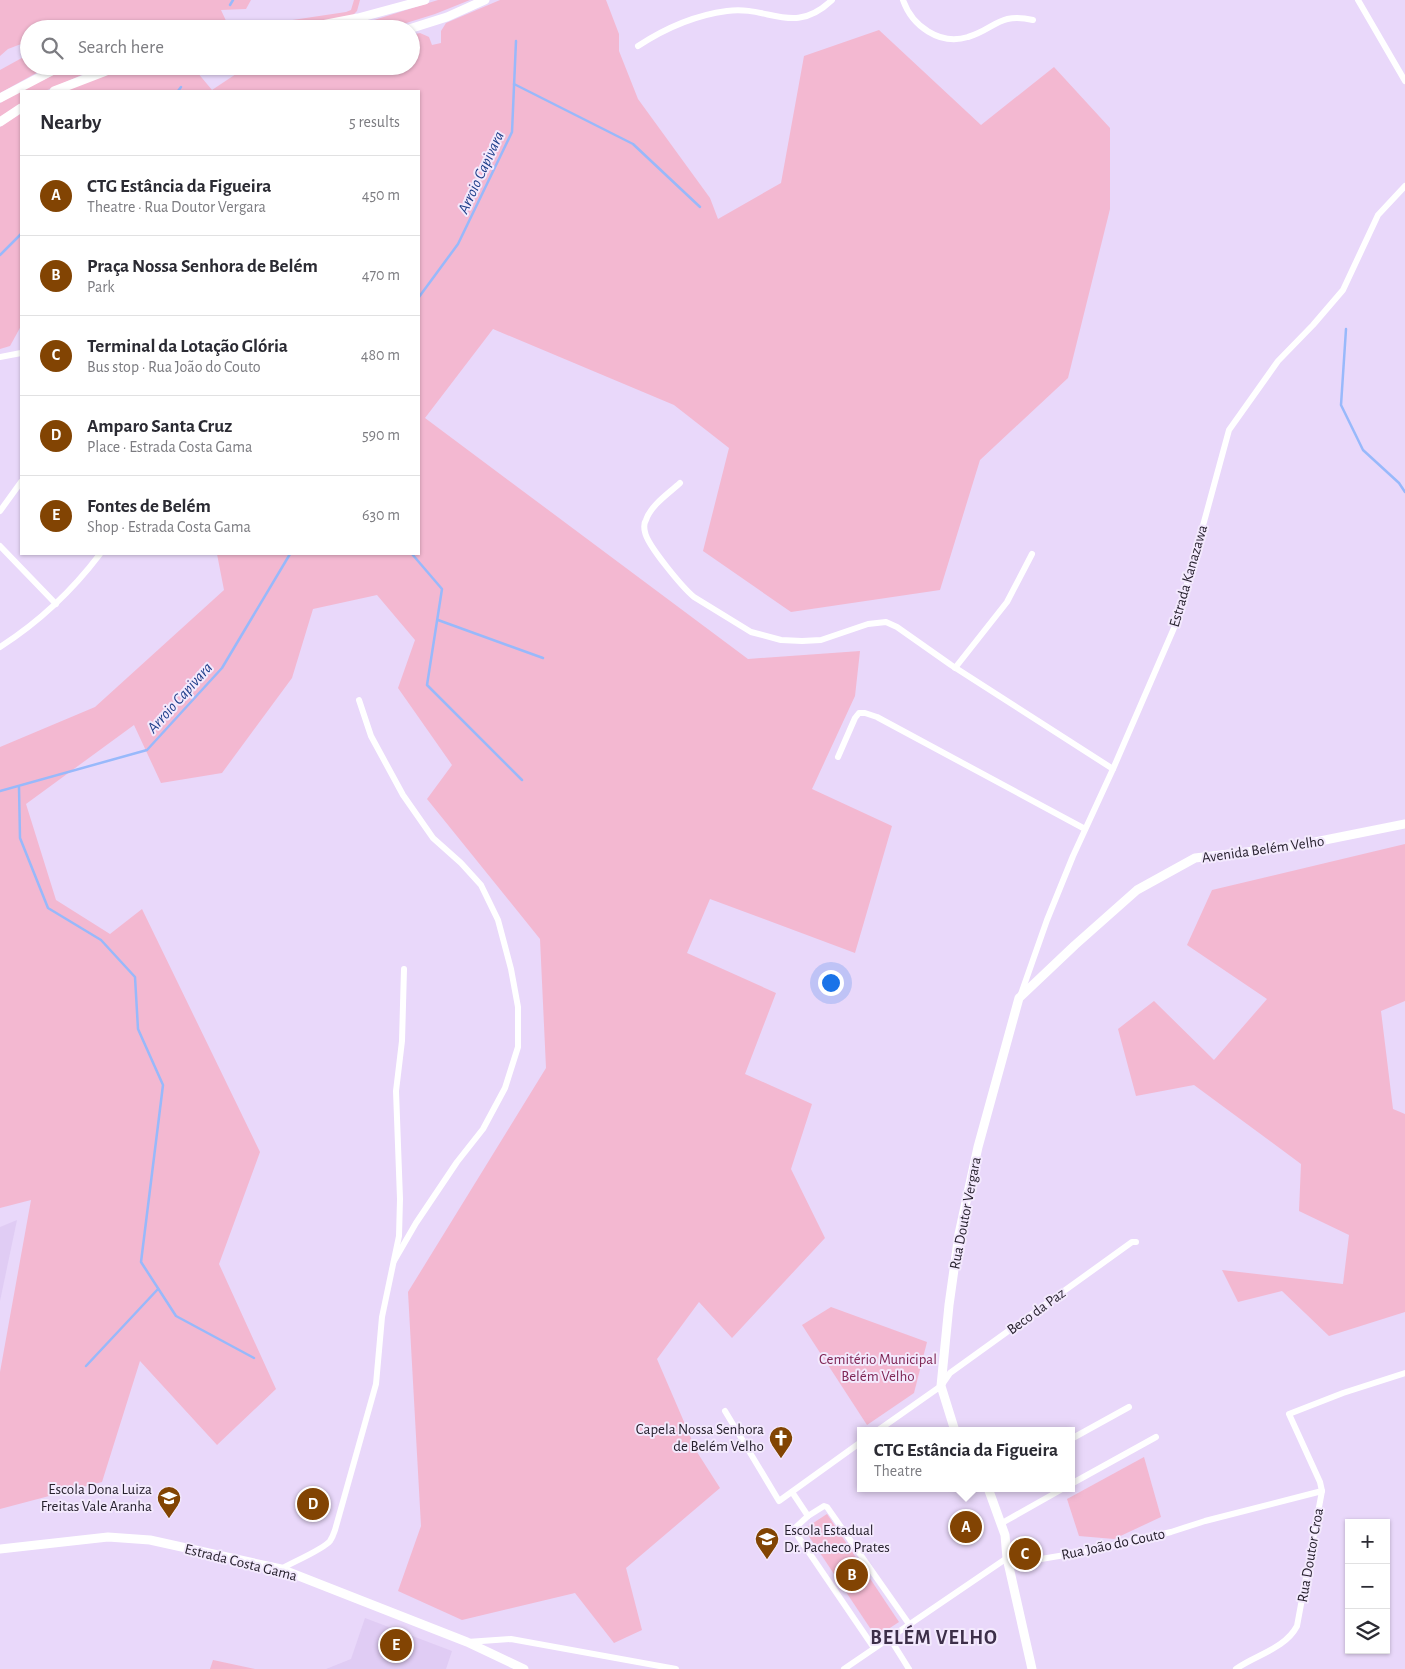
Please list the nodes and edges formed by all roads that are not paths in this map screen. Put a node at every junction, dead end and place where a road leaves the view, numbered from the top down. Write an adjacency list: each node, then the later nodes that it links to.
1 (425, 0): 6 (main road)
2 (485, 0): 8 (main road)
3 (832, 0): 9 (street)
4 (903, 0): 7 (street)
5 (1358, 0): 12 (street)
6 (348, 20)
7 (1033, 20)
8 (420, 25)
9 (638, 46)
10 (44, 75): 14 (main road)
11 (96, 75): 13 (main road)
12 (1405, 81)
13 (57, 90)
14 (0, 98)
15 (20, 109): 16 (main road)
16 (0, 122)
17 (1405, 186): 31 (street, Estrada Kanazawa)
18 (20, 353): 19 (street)
19 (0, 357)
20 (20, 483): 22 (street)
21 (680, 483): 28 (street)
22 (0, 511)
23 (0, 546): 26 (street)
24 (1032, 554): 28 (street)
25 (99, 555): 26 (street)
26 (56, 604): 27 (street)
27 (0, 647)
28 (955, 668): 31 (street)
29 (359, 700): 37 (street)
30 (838, 757): 33 (street)
31 (1113, 769): 33 (street, Estrada Kanazawa)
32 (1405, 824): 35 (main road, Avenida Belém Velho)
33 (1085, 828): 35 (street, Estrada Kanazawa)
34 (404, 969): 37 (street)
35 (1019, 998): 39 (main road, Rua Doutor Vergara)
36 (1136, 1242): 39 (street, Beco da Paz)
37 (394, 1261): 56 (street)
38 (1405, 1373): 51 (street, Rua Doutor Croa)
39 (941, 1386): 42 (street, Beco da Paz); 43 (main road, Rua Doutor Vergara)
40 (1129, 1407): 44 (street)
41 (726, 1411): 48 (street)
42 (884, 1427)
43 (954, 1427)
44 (1075, 1437)
45 (1156, 1437): 47 (street)
46 (857, 1445): 48 (street)
47 (1075, 1482)
48 (792, 1492): 52 (street)
49 (990, 1492): 53 (main road)
50 (1057, 1492): 53 (street)
51 (1322, 1492): 55 (street, Rua João do Couto); 66 (street, Rua Doutor Croa)
52 (808, 1516): 57 (street); 60 (street)
53 (1002, 1523): 55 (main road)
54 (0, 1549): 56 (main road, Estrada Costa Gama)
55 (1007, 1558): 57 (street); 65 (main road)
56 (281, 1569): 59 (main road, Estrada Costa Gama)
57 (909, 1624): 58 (street)
58 (889, 1637): 60 (street); 64 (street)
59 (467, 1642): 61 (main road, Estrada Costa Gama); 62 (street)
60 (874, 1648): 63 (street)
61 (524, 1669)
62 (676, 1669)
63 (844, 1669)
64 (909, 1669)
65 (1032, 1669)
66 (1236, 1669)

